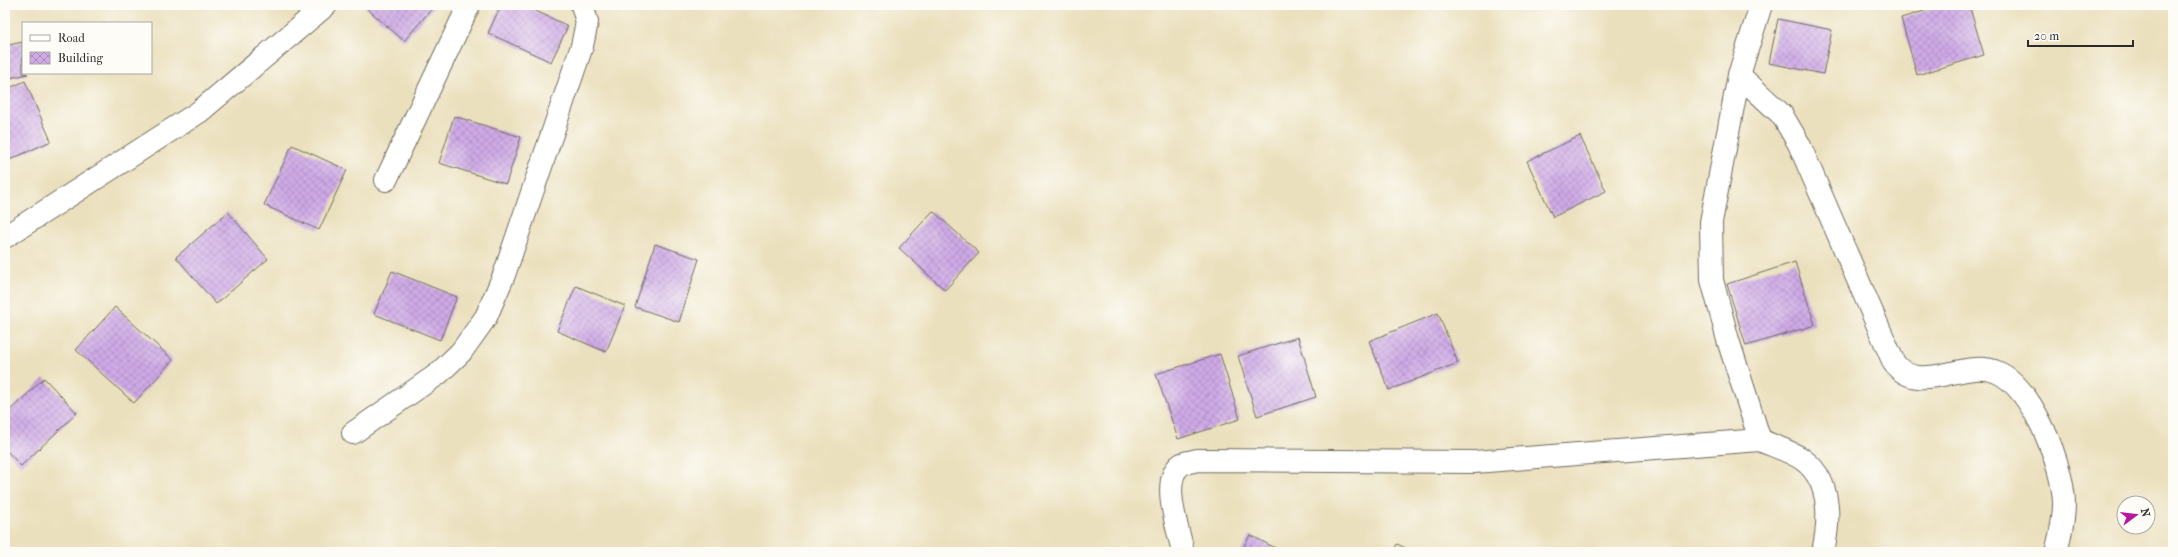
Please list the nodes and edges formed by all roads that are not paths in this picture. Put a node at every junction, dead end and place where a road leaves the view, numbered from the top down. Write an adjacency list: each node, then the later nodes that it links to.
1 (326, 5): 7 (street)
2 (469, 5): 6 (street)
3 (582, 5): 8 (street)
4 (1760, 5): 5 (street)
5 (1739, 75): 9 (street); 12 (street)
6 (386, 180)
7 (5, 237)
8 (353, 433)
9 (1760, 440): 10 (street); 11 (street)
10 (1183, 552)
11 (1823, 552)
12 (2056, 552)

